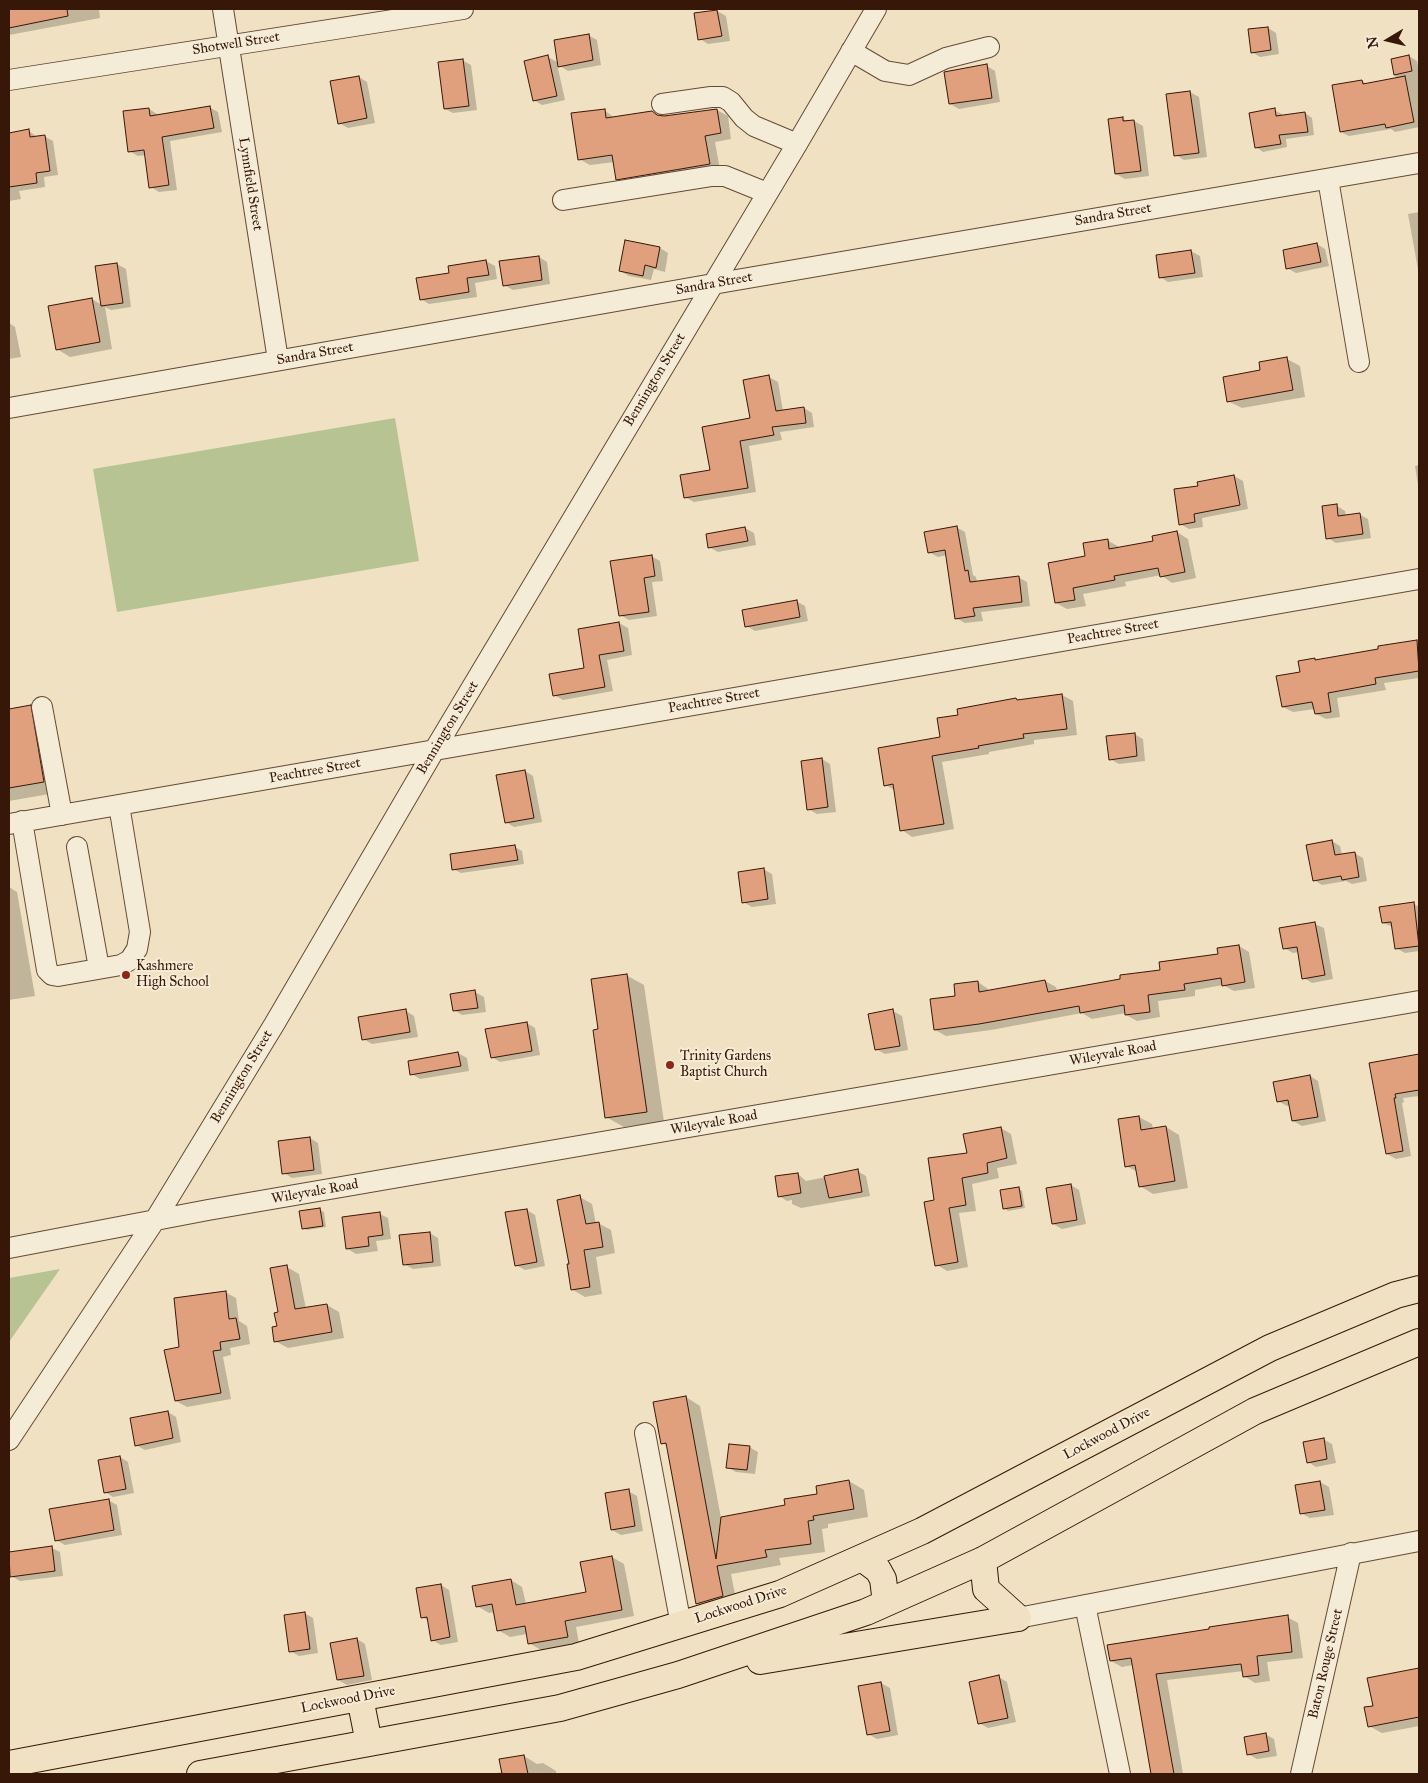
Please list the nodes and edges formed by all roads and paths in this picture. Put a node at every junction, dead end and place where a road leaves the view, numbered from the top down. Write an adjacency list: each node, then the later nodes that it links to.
1 (223, 9): 4 (street, Lynnfield Street)
2 (463, 9): 4 (street, Shotwell Street)
3 (876, 9): 6 (street, Bennington Street)
4 (229, 46): 7 (street, Shotwell Street); 15 (street, Lynnfield Street)
5 (989, 47): 6 (street)
6 (851, 51): 9 (street, Bennington Street)
7 (9, 80)
8 (662, 104): 9 (street)
9 (797, 144): 12 (street, Bennington Street)
10 (1419, 163): 11 (street, Sandra Street)
11 (1328, 178): 14 (street, Sandra Street); 16 (street)
12 (767, 193): 13 (street); 14 (street, Bennington Street)
13 (563, 200)
14 (713, 284): 15 (street, Sandra Street); 20 (street, Bennington Street)
15 (278, 360): 17 (street, Sandra Street)
16 (1359, 362)
17 (9, 408)
18 (1419, 579): 20 (street, Peachtree Street)
19 (42, 707): 22 (street)
20 (435, 750): 21 (street, Peachtree Street); 27 (street, Bennington Street)
21 (119, 805): 22 (street, Peachtree Street); 25 (street)
22 (62, 814): 23 (street, Peachtree Street)
23 (15, 823): 25 (street)
24 (77, 847): 25 (street)
25 (99, 968)
26 (1419, 1001): 27 (street, Wileyvale Road)
27 (155, 1220): 28 (street, Wileyvale Road); 32 (street, Bennington Street)
28 (9, 1248)
29 (1419, 1288): 35 (main road, Lockwood Drive)
30 (1419, 1342): 36 (main road)
31 (645, 1433): 40 (street)
32 (9, 1440)
33 (1419, 1541): 34 (street)
34 (1351, 1553): 38 (street); 49 (street, Baton Rouge Street)
35 (862, 1558): 37 (main road); 40 (main road, Lockwood Drive)
36 (983, 1560): 37 (main road); 39 (main road)
37 (886, 1603): 41 (main road)
38 (1085, 1605): 39 (street); 48 (street)
39 (1018, 1618): 41 (main road)
40 (681, 1625): 42 (main road, Lockwood Drive)
41 (678, 1675): 43 (main road)
42 (360, 1698): 43 (main road); 44 (main road, Lockwood Drive)
43 (370, 1743): 45 (main road)
44 (9, 1765): 46 (street)
45 (289, 1766): 47 (main road)
46 (17, 1774)
47 (200, 1774)
48 (1120, 1774)
49 (1301, 1774)

